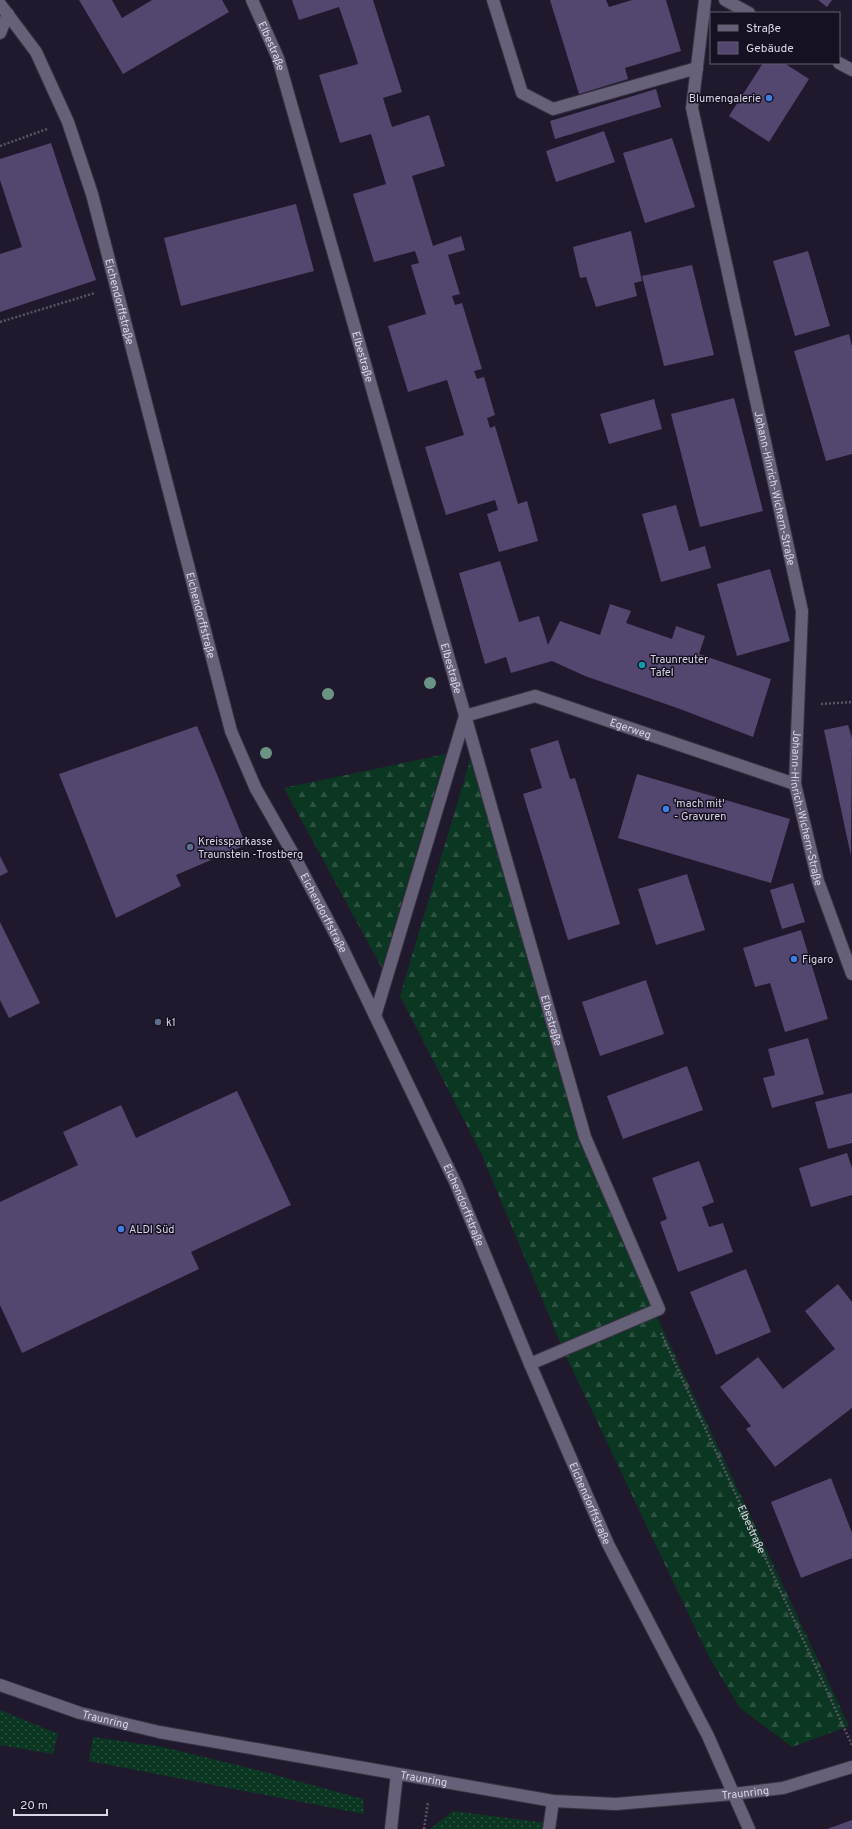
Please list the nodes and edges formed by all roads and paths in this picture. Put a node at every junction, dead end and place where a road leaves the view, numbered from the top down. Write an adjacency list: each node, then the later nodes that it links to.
1 (252, 0): 18 (street, Elbestraße)
2 (493, 0): 10 (street)
3 (705, 0): 10 (street, Johann-Hinrich-Wichern-Straße)
4 (725, 0): 6 (street)
5 (0, 4): 7 (street, Eichendorffstraße)
6 (747, 12)
7 (8, 14): 8 (street); 12 (street, Eichendorffstraße)
8 (0, 33)
9 (840, 64): 11 (street)
10 (697, 68): 17 (street, Johann-Hinrich-Wichern-Straße)
11 (852, 70)
12 (68, 122): 13 (path); 14 (street, Eichendorffstraße)
13 (0, 146)
14 (115, 287): 15 (path); 21 (street, Eichendorffstraße)
15 (0, 322)
16 (852, 702): 17 (path)
17 (798, 705): 19 (street, Johann-Hinrich-Wichern-Straße)
18 (465, 716): 19 (street, Egerweg); 21 (street); 22 (street, Elbestraße)
19 (795, 784): 20 (street, Johann-Hinrich-Wichern-Straße)
20 (852, 974)
21 (375, 1016): 23 (street, Eichendorffstraße)
22 (651, 1312): 23 (street); 25 (path, Elbestraße)
23 (530, 1364): 29 (street, Eichendorffstraße)
24 (0, 1685): 27 (street, Traunring)
25 (852, 1746)
26 (852, 1767): 29 (street, Traunring)
27 (397, 1774): 28 (street, Traunring); 31 (street)
28 (430, 1779): 30 (street, Traunring); 32 (path)
29 (734, 1794): 30 (street, Traunring); 34 (street, Eichendorffstraße)
30 (553, 1801): 33 (street)
31 (391, 1829)
32 (424, 1829)
33 (549, 1829)
34 (749, 1829)

